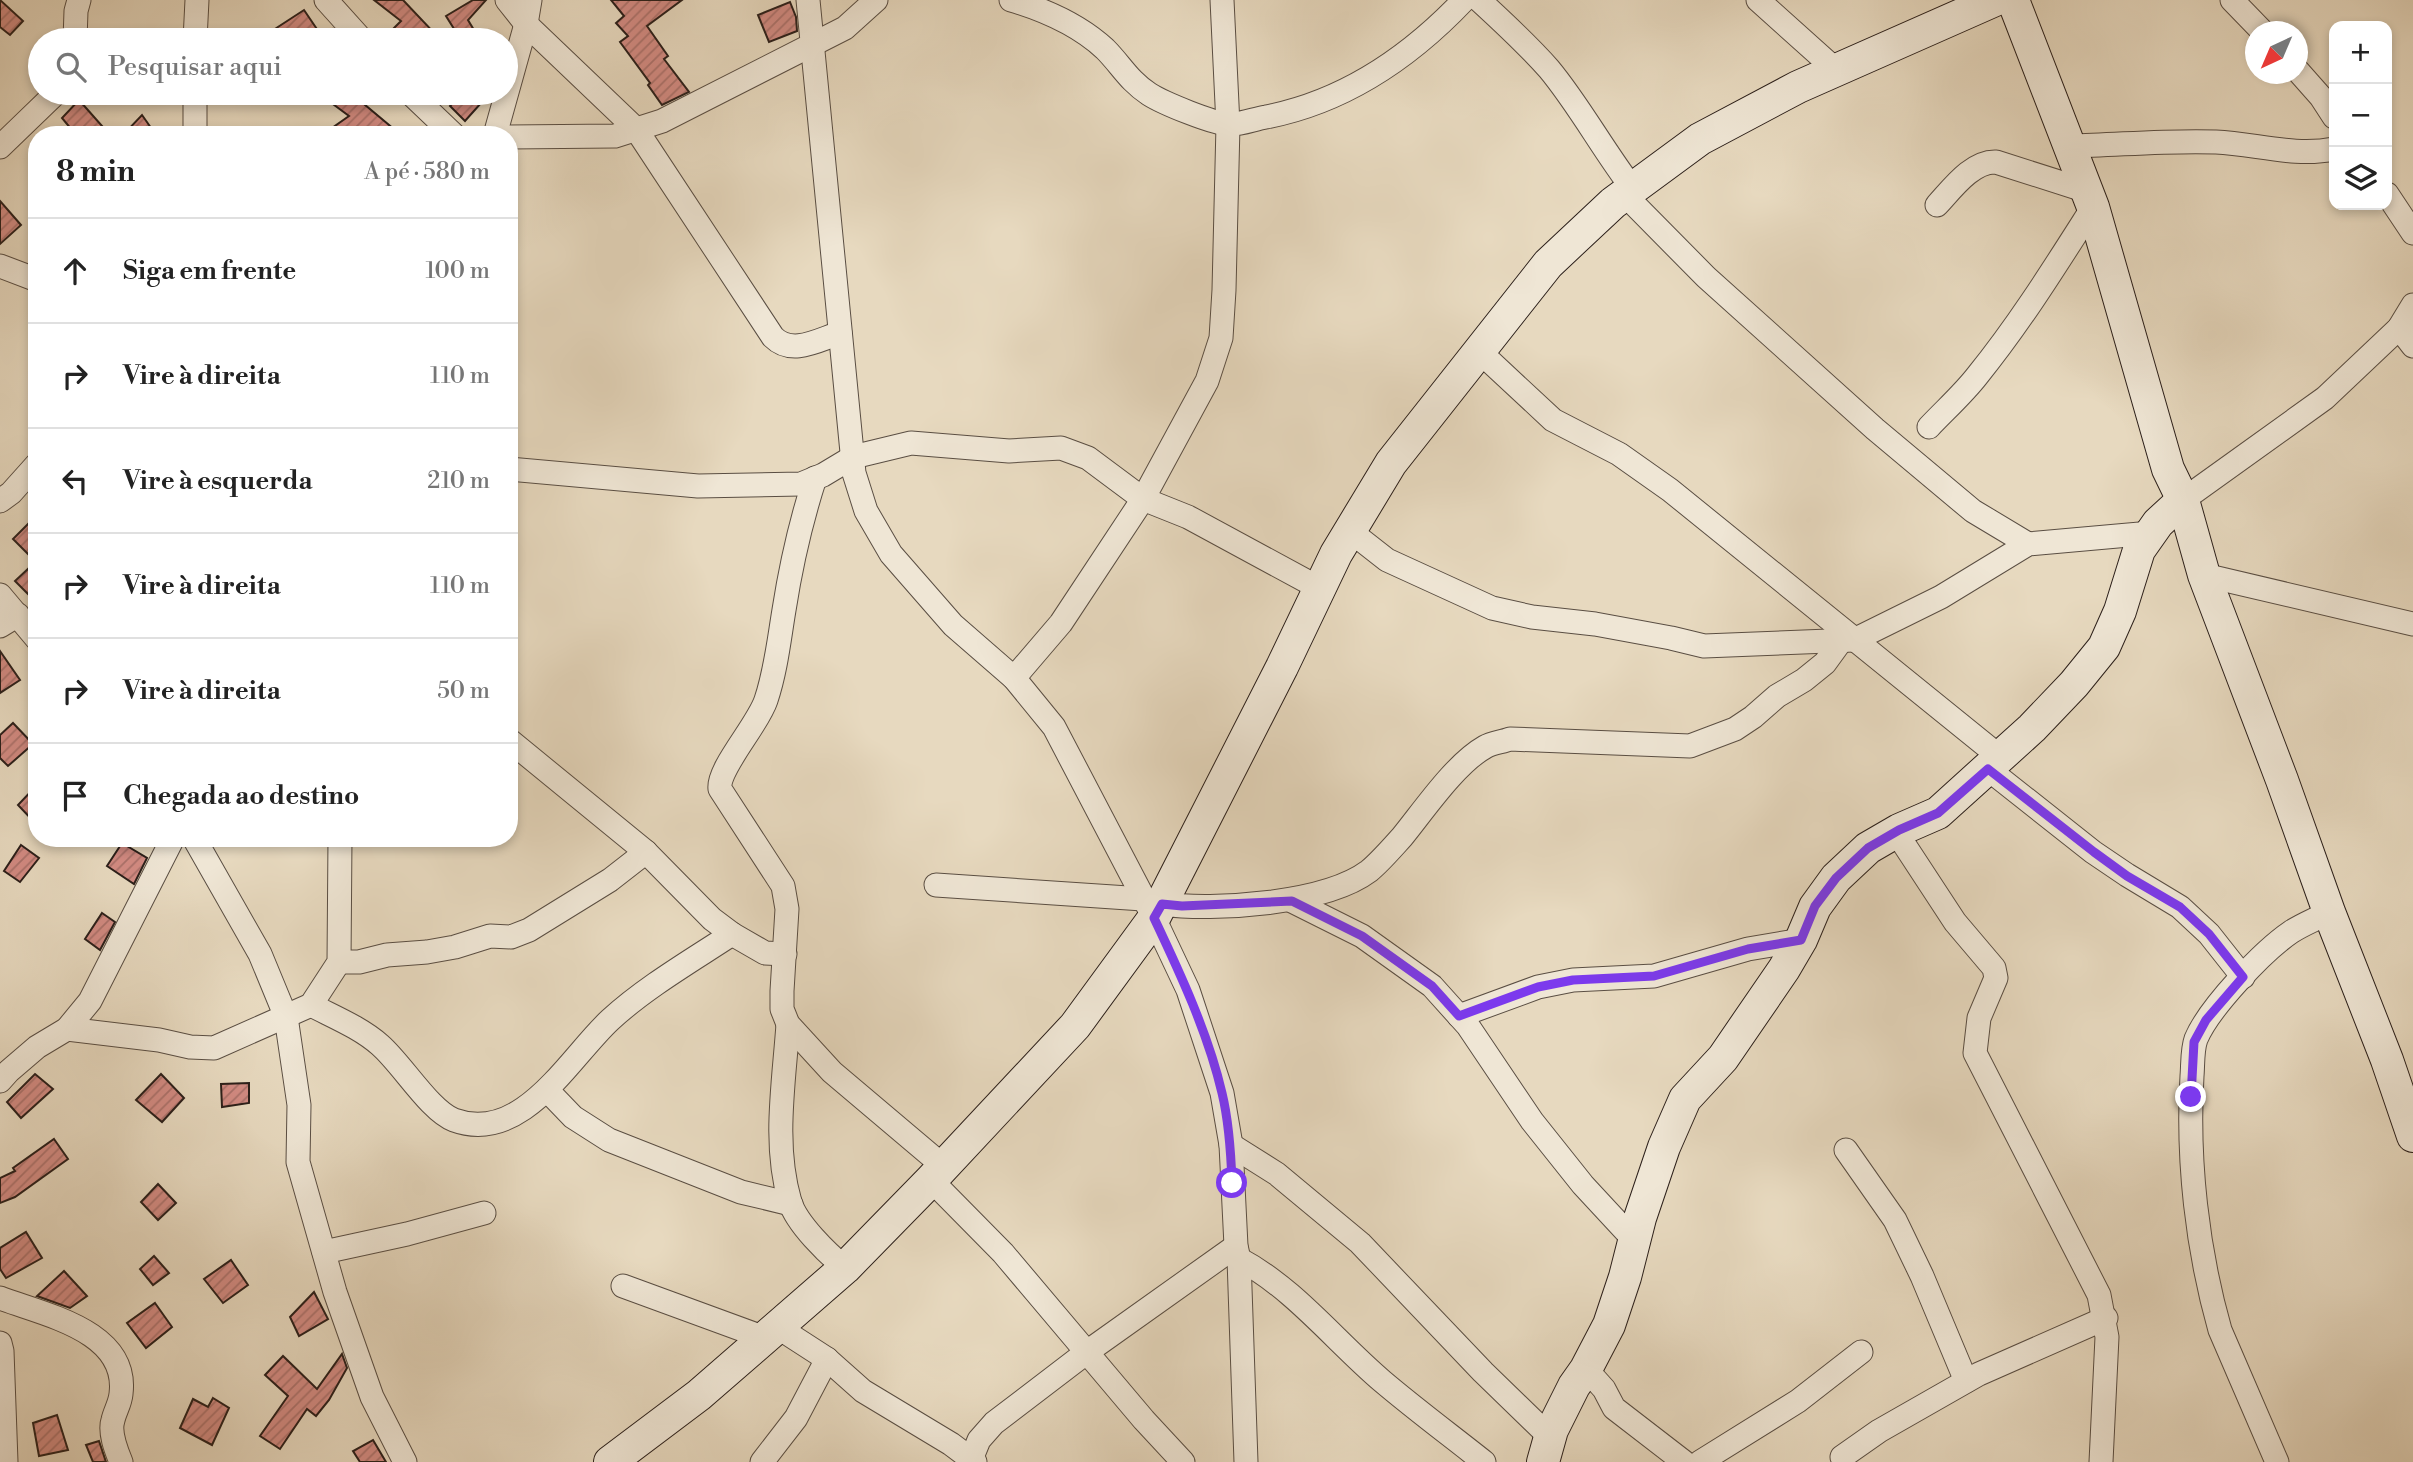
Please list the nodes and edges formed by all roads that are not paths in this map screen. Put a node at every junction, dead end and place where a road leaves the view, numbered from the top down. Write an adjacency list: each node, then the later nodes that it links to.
1 (79, 0): 18 (street)
2 (197, 0): 19 (street)
3 (326, 0): 20 (street)
4 (507, 0): 17 (street)
5 (530, 0): 17 (street)
6 (808, 0): 21 (street)
7 (876, 0): 21 (street)
8 (1011, 0): 30 (street)
9 (1222, 0): 30 (street)
10 (1464, 0): 30 (street)
11 (1479, 0): 39 (street)
12 (1758, 0): 23 (street)
13 (1996, 0): 23 (street)
14 (2012, 0): 36 (street)
15 (2232, 0): 16 (street)
16 (2252, 21)
17 (526, 24): 22 (street); 34 (street)
18 (75, 28)
19 (196, 28)
20 (351, 28)
21 (814, 46): 34 (street); 47 (street)
22 (518, 53)
23 (1836, 70): 39 (street)
24 (2308, 83): 29 (street)
25 (44, 105): 37 (street)
26 (195, 105): 31 (street)
27 (423, 105): 32 (street)
28 (503, 105): 33 (street)
29 (2329, 110)
30 (1228, 125): 55 (street)
31 (195, 126)
32 (445, 126)
33 (498, 126)
34 (636, 129): 35 (street); 47 (street)
35 (518, 137)
36 (2070, 146): 38 (street); 40 (street)
37 (0, 147)
38 (2329, 150)
39 (1629, 192): 49 (street); 60 (street)
40 (2090, 199): 42 (street); 50 (street); 56 (street)
41 (2392, 202): 43 (street)
42 (1937, 205)
43 (2413, 233)
44 (0, 266): 45 (street)
45 (28, 277)
46 (2413, 305): 48 (street)
47 (840, 333): 51 (street)
48 (2406, 337): 56 (street)
49 (1480, 352): 58 (street); 67 (street)
50 (1929, 427)
51 (853, 457): 54 (street); 55 (street); 68 (street)
52 (518, 470): 54 (street)
53 (28, 474): 57 (street)
54 (815, 478): 82 (street)
55 (1143, 499): 62 (street); 68 (street)
56 (2183, 500): 59 (street); 61 (street)
57 (0, 501)
58 (1350, 530): 62 (street); 67 (street)
59 (2151, 533): 60 (street); 70 (street)
60 (2028, 544): 67 (street)
61 (2204, 575): 65 (street); 79 (street)
62 (1321, 589): 78 (street)
63 (0, 595): 64 (street)
64 (9, 621): 66 (street)
65 (2413, 624)
66 (28, 633)
67 (1847, 640): 70 (street); 77 (street)
68 (1014, 678): 78 (street)
69 (518, 747): 75 (street)
70 (1994, 763): 71 (street); 84 (street)
71 (1896, 832): 81 (street); 104 (street)
72 (168, 847): 89 (street)
73 (199, 847): 87 (street)
74 (340, 847): 83 (street)
75 (646, 852): 80 (street); 83 (street)
76 (936, 885): 78 (street)
77 (1292, 901): 78 (street); 86 (street)
78 (1153, 907): 93 (street); 95 (street)
79 (2329, 912): 84 (street); 92 (street)
80 (732, 934): 82 (street); 91 (street)
81 (1801, 940): 86 (street); 98 (street)
82 (785, 954): 88 (street)
83 (339, 962): 85 (street)
84 (2243, 977): 126 (street)
85 (312, 1005): 87 (street); 91 (street)
86 (1459, 1016): 98 (street)
87 (286, 1017): 89 (street); 99 (street)
88 (788, 1024): 95 (street); 96 (street)
89 (67, 1029): 90 (street)
90 (0, 1081)
91 (547, 1090): 96 (street)
92 (2413, 1136)
93 (1231, 1145): 100 (street); 112 (street)
94 (1846, 1150): 111 (street)
95 (937, 1173): 101 (street); 107 (street)
96 (791, 1203): 101 (street)
97 (484, 1213): 99 (street)
98 (1634, 1240): 110 (street)
99 (324, 1252): 117 (street)
100 (1237, 1252): 107 (street); 121 (street); 122 (street)
101 (845, 1268): 105 (street)
102 (623, 1286): 105 (street)
103 (0, 1298): 116 (street)
104 (2106, 1318): 111 (street); 125 (street)
105 (771, 1332): 109 (street); 118 (street)
106 (0, 1343): 115 (street)
107 (1087, 1352): 114 (street); 120 (street)
108 (1861, 1352): 124 (street)
109 (827, 1359): 114 (street); 119 (street)
110 (1586, 1369): 112 (street); 123 (street)
111 (1966, 1381): 113 (street)
112 (1543, 1455)
113 (1842, 1457)
114 (972, 1461)
115 (6, 1462)
116 (121, 1462)
117 (405, 1462)
118 (610, 1462)
119 (762, 1462)
120 (1183, 1462)
121 (1246, 1462)
122 (1484, 1462)
123 (1684, 1462)
124 (1700, 1462)
125 (2101, 1462)
126 (2277, 1462)

